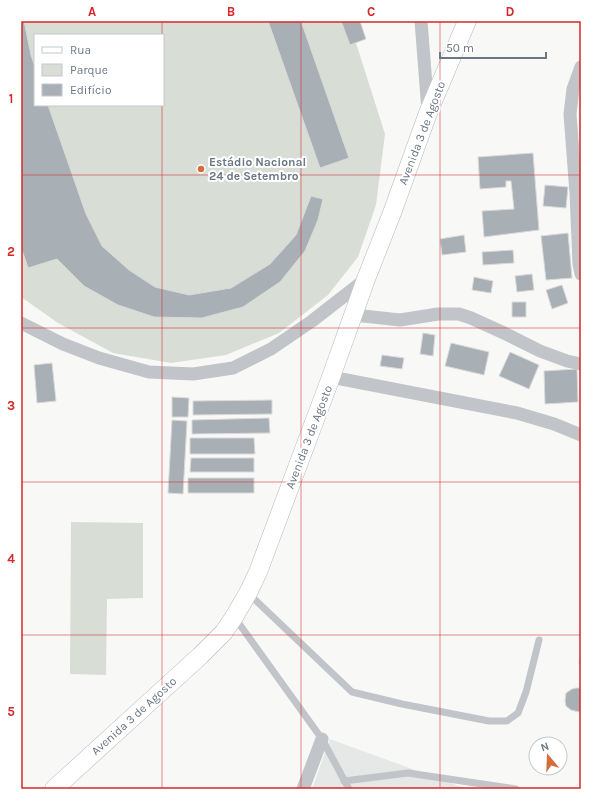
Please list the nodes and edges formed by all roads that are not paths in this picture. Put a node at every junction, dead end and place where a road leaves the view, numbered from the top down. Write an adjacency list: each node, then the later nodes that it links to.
1 (421, 21): 4 (street)
2 (467, 21): 4 (street, Avenida 3 de Agosto)
3 (581, 67): 5 (street)
4 (428, 113): 6 (street, Avenida 3 de Agosto)
5 (581, 274)
6 (366, 279): 7 (street, Avenida 3 de Agosto); 8 (street)
7 (354, 315): 9 (street); 10 (street, Avenida 3 de Agosto)
8 (21, 323)
9 (581, 364)
10 (331, 377): 11 (street); 12 (street, Avenida 3 de Agosto)
11 (581, 435)
12 (248, 593): 13 (street, Avenida 3 de Agosto); 14 (lane)
13 (234, 617): 15 (lane); 17 (street, Avenida 3 de Agosto)
14 (539, 640)
15 (322, 739): 16 (lane); 18 (street)
16 (344, 781): 19 (lane); 20 (lane)
17 (54, 789)
18 (303, 789)
19 (349, 789)
20 (516, 789)

